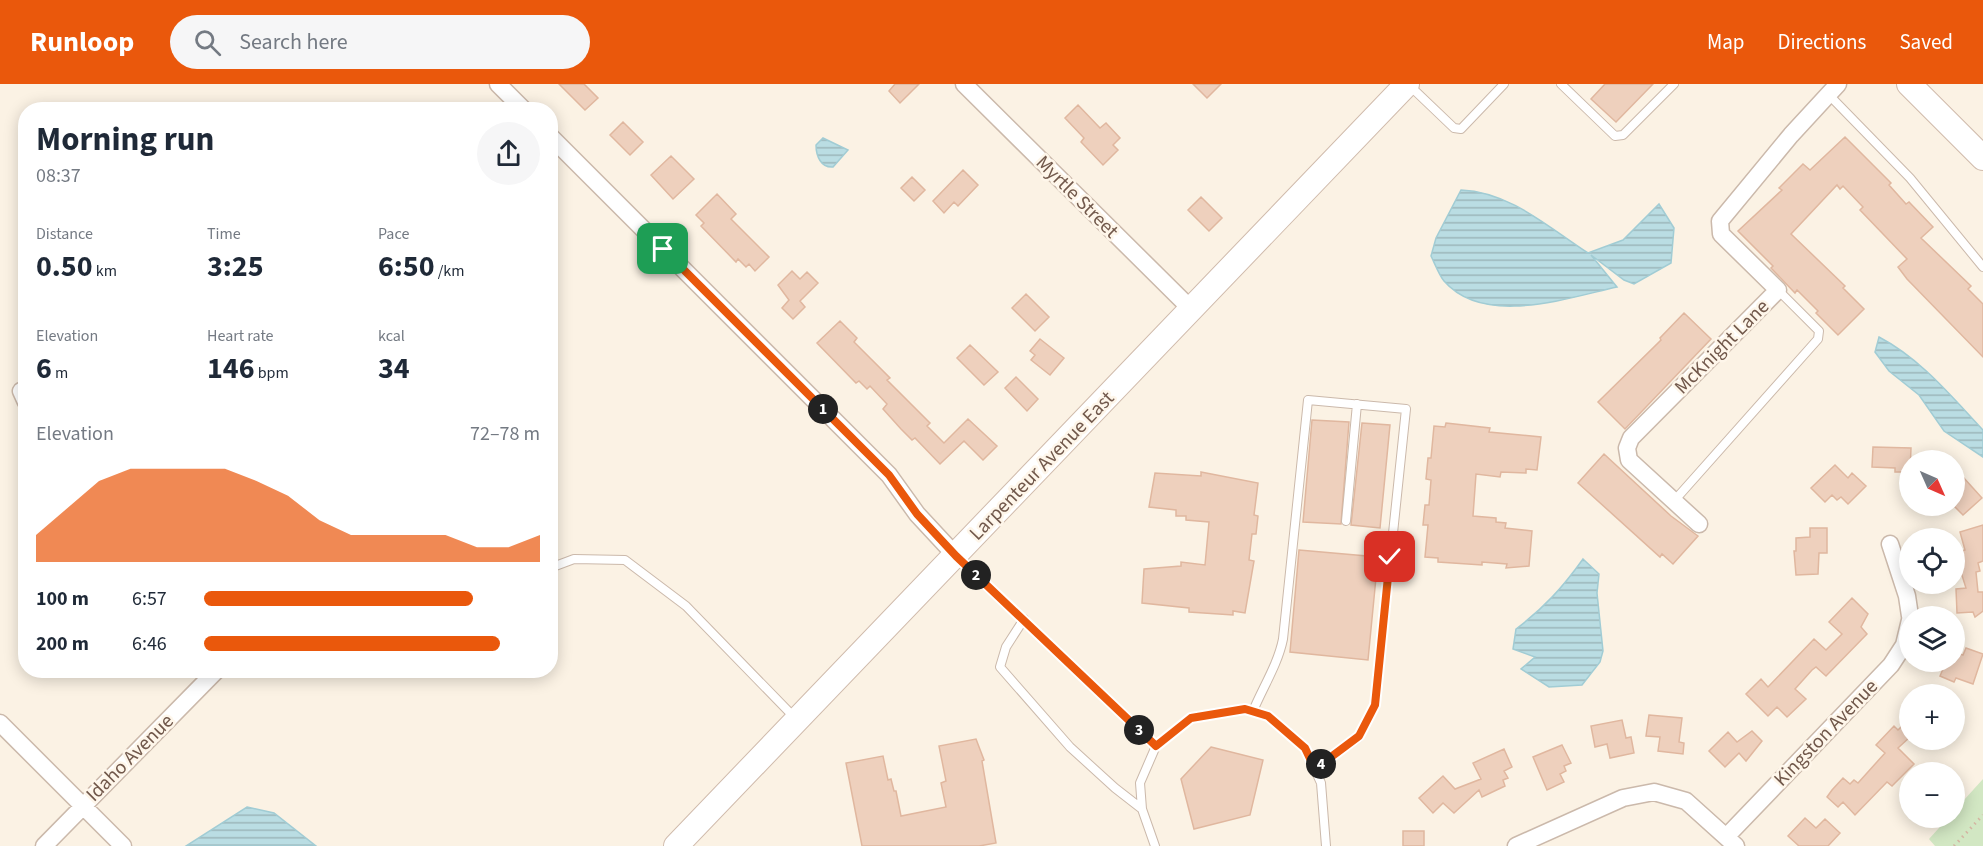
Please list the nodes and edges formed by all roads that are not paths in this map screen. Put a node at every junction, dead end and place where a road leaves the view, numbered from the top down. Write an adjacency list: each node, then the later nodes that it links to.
1 (498, 84): 9 (street)
2 (964, 84): 14 (street, Myrtle Street)
3 (1408, 84): 4 (lane); 14 (street, Larpenteur Avenue East)
4 (1504, 84)
5 (1674, 84): 7 (lane)
6 (1909, 84): 11 (street)
7 (1565, 85)
8 (1834, 89): 12 (lane); 13 (street, McKnight Lane)
9 (516, 102)
10 (558, 144): 20 (street)
11 (1983, 158)
12 (1983, 267)
13 (1778, 290): 16 (lane); 16 (street, McKnight Lane)
14 (1191, 309): 20 (street, Larpenteur Avenue East)
15 (1357, 404): 17 (lane); 26 (lane); 30 (lane)
16 (1674, 501): 18 (street, McKnight Lane)
17 (1346, 521)
18 (1699, 524)
19 (1890, 544): 22 (street, Kingston Avenue)
20 (956, 556): 23 (lane); 27 (street, Larpenteur Avenue East)
21 (558, 565): 27 (lane)
22 (1908, 606)
23 (1024, 619): 29 (lane); 32 (lane)
24 (1899, 653): 33 (street, Kingston Avenue)
25 (209, 678): 31 (street, Idaho Avenue)
26 (1253, 711): 29 (lane); 30 (lane)
27 (798, 720): 36 (street, Larpenteur Avenue East)
28 (0, 723): 31 (street)
29 (1156, 746): 32 (lane)
30 (1315, 769): 38 (lane)
31 (83, 806): 34 (street, Idaho Avenue); 35 (street)
32 (1142, 809): 37 (lane)
33 (1731, 841): 39 (street)
34 (44, 846)
35 (123, 846)
36 (676, 846)
37 (1155, 846)
38 (1326, 846)
39 (1516, 846)

